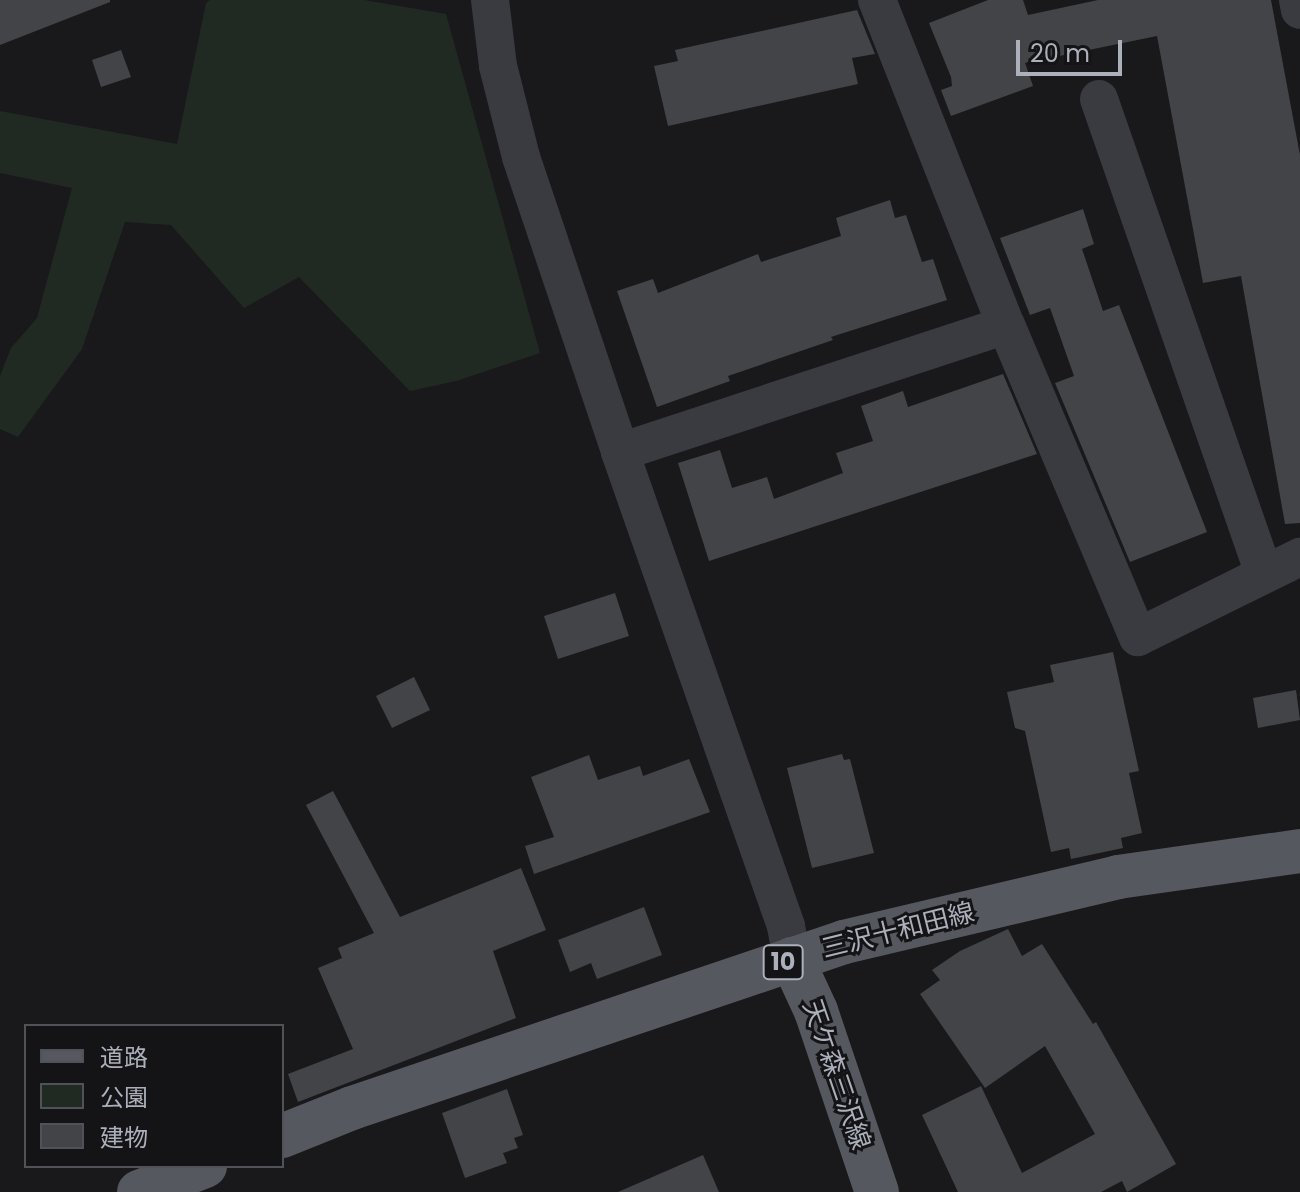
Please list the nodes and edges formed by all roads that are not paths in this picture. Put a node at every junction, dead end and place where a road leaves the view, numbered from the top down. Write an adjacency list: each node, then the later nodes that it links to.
1 (490, 0): 7 (street)
2 (877, 0): 6 (street)
3 (1298, 0): 4 (street)
4 (1300, 10)
5 (1099, 99): 9 (street)
6 (1006, 325): 7 (street); 9 (street)
7 (620, 452): 11 (street)
8 (1300, 557): 9 (street)
9 (1264, 574)
10 (1300, 851): 11 (main road, 三沢十和田線 / 10)
11 (792, 959): 12 (main road, 三沢十和田線 / 10); 15 (main road, 天ケ森三沢線)
12 (284, 1135)
13 (200, 1168): 14 (main road)
14 (139, 1192)
15 (877, 1192)

